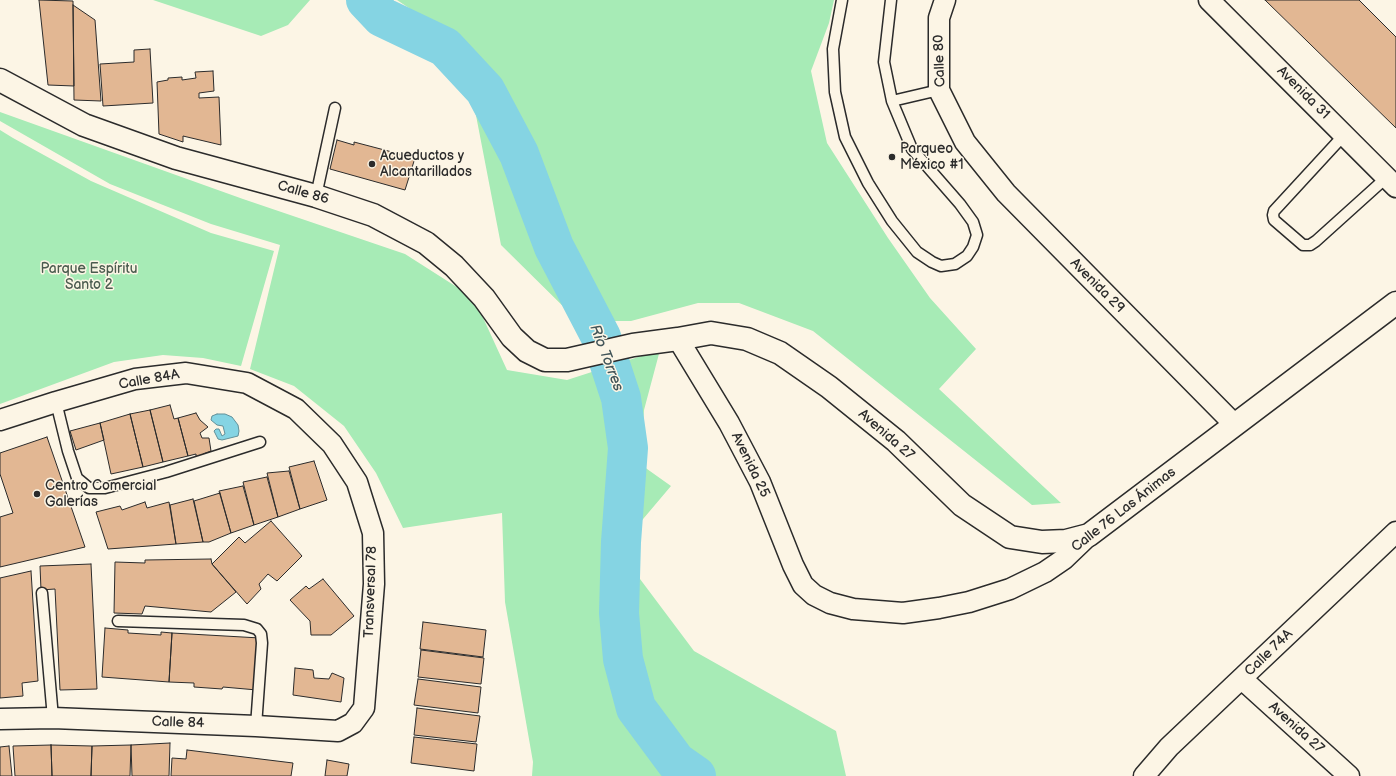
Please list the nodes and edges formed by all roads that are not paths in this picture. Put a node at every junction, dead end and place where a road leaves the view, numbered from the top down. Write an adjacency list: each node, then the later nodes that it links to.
1 (842, 0): 7 (lane)
2 (891, 0): 7 (lane)
3 (945, 0): 6 (street, Calle 80)
4 (1209, 0): 9 (street, Avenida 31)
5 (0, 80): 12 (street, Calle 86)
6 (939, 90): 7 (lane); 10 (street, Calle 80)
7 (892, 102)
8 (335, 108): 12 (lane)
9 (1344, 135): 11 (street, Avenida 31); 11 (lane)
10 (965, 142): 19 (street, Avenida 29)
11 (1391, 182)
12 (316, 196): 15 (street, Calle 86)
13 (1396, 303): 19 (street, Calle 76 Las Ánimas)
14 (678, 339): 15 (street, Avenida 27); 22 (street, Avenida 27); 24 (street, Avenida 25)
15 (633, 344)
16 (56, 402): 17 (street, Calle 84A); 18 (street, Calle 84A); 20 (lane)
17 (296, 410): 29 (street, Transversal 78)
18 (0, 420)
19 (1235, 425): 22 (street, Calle 76 Las Ánimas)
20 (260, 442)
21 (1396, 532): 26 (street, Calle 74A)
22 (1089, 535): 24 (street, Calle 76 Las Ánimas)
23 (42, 593): 27 (lane)
24 (814, 595)
25 (118, 621): 30 (lane)
26 (1242, 679): 31 (street, Calle 74A); 32 (street, Avenida 27)
27 (53, 718): 28 (street, Calle 84); 30 (street, Calle 84)
28 (0, 719)
29 (353, 723): 30 (street, Calle 84)
30 (256, 726)
31 (1144, 776)
32 (1349, 776)

